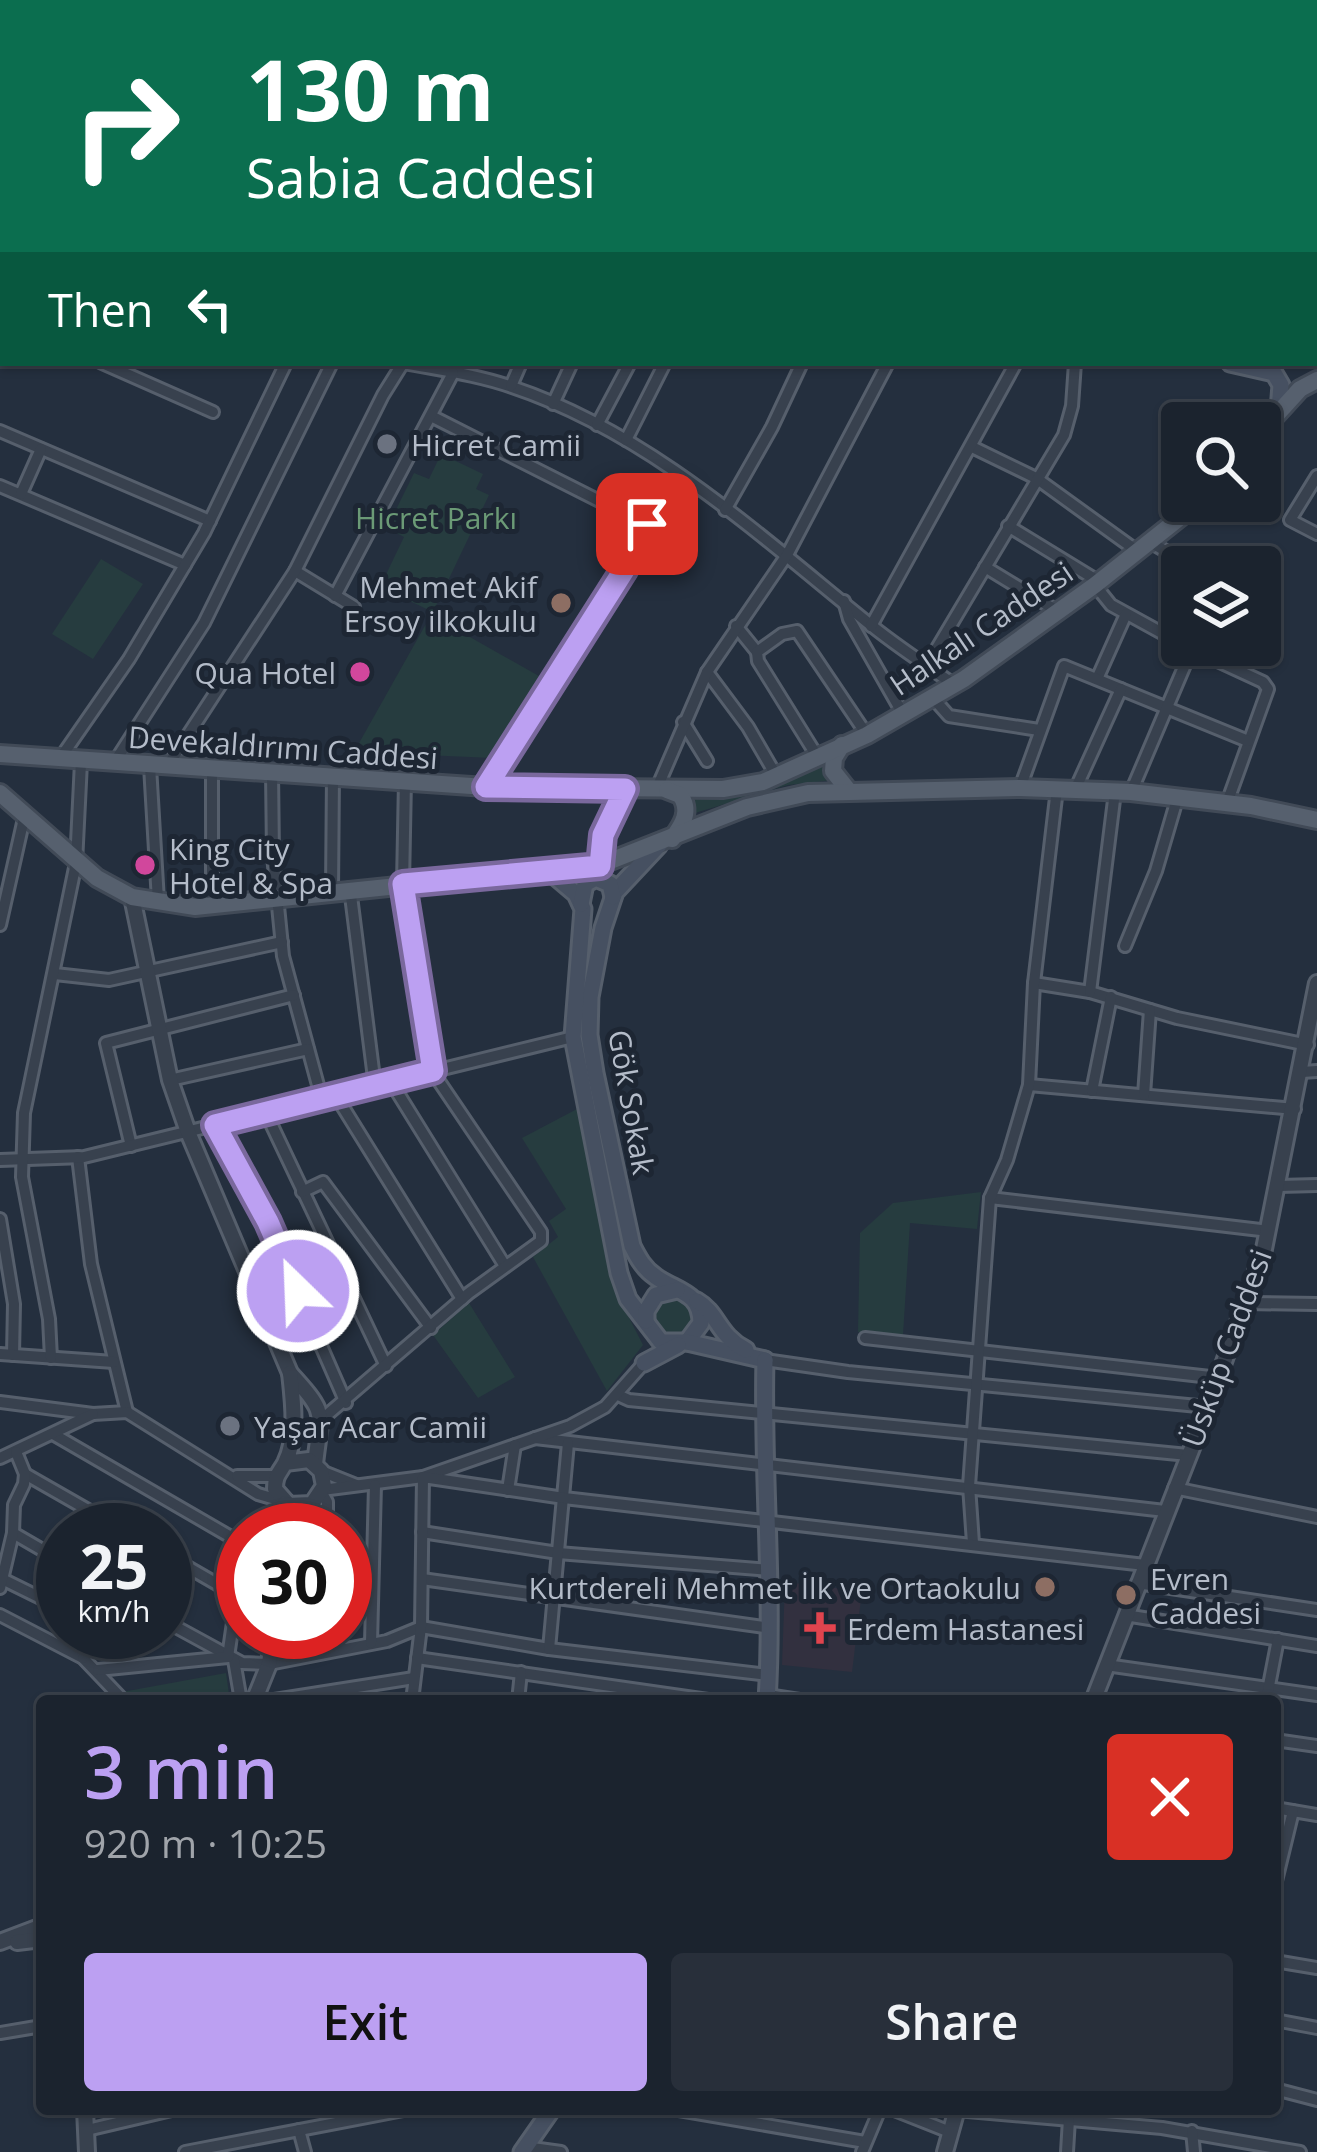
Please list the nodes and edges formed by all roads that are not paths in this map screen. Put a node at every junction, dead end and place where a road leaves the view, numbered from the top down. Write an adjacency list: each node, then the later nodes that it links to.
1 (109, 366): 21 (street)
2 (285, 366): 34 (street)
3 (331, 366): 75 (street)
4 (402, 366): 44 (street)
5 (431, 366): 15 (street)
6 (520, 366): 17 (street)
7 (571, 366): 19 (street)
8 (628, 366): 23 (street)
9 (663, 366): 25 (street)
10 (800, 366): 33 (street)
11 (886, 366): 41 (street)
12 (1014, 366): 26 (street)
13 (1075, 366): 30 (street)
14 (1242, 366): 18 (main road)
15 (462, 371): 17 (street); 22 (street)
16 (1317, 380): 20 (main road)
17 (511, 386): 19 (street)
18 (1280, 402)
19 (553, 404): 23 (street)
20 (1281, 408)
21 (213, 412)
22 (431, 416): 36 (street); 46 (street)
23 (597, 424): 25 (street)
24 (0, 431): 27 (street)
25 (626, 440): 28 (street)
26 (972, 447): 30 (street); 52 (street)
27 (41, 449): 32 (street); 34 (street)
28 (681, 476): 33 (street); 36 (street)
29 (1317, 476): 38 (street)
30 (1036, 478): 37 (street); 39 (street)
31 (0, 486): 32 (street)
32 (21, 494): 42 (street)
33 (725, 510): 41 (street)
34 (209, 521): 42 (street)
35 (1175, 522): 39 (main road, Halkalı Caddesi)
36 (647, 524): 82 (street)
37 (1009, 526): 43 (street); 45 (street)
38 (1317, 534)
39 (1144, 546): 40 (street); 45 (main road, Halkalı Caddesi)
40 (1161, 553)
41 (787, 555): 47 (street); 51 (street)
42 (185, 565): 72 (street)
43 (985, 567): 49 (street); 55 (street)
44 (296, 572): 46 (street); 76 (street)
45 (1097, 583): 49 (main road, Halkalı Caddesi); 50 (street)
46 (335, 596): 48 (street)
47 (844, 601): 52 (street); 64 (street)
48 (354, 607)
49 (1057, 611): 60 (main road, Halkalı Caddesi)
50 (1126, 614): 53 (street); 59 (street)
51 (736, 626): 54 (street); 58 (street)
52 (871, 626): 55 (street)
53 (1161, 632)
54 (757, 652): 67 (street); 71 (street)
55 (927, 665): 60 (street)
56 (1181, 666): 63 (street)
57 (1229, 666): 68 (street)
58 (707, 672): 65 (street); 80 (street)
59 (1097, 679): 61 (street); 66 (street)
60 (955, 685): 62 (main road, Halkalı Caddesi)
61 (1121, 689): 63 (street); 86 (street)
62 (933, 698): 64 (main road, Halkalı Caddesi); 66 (street)
63 (1168, 708): 68 (street); 88 (street)
64 (903, 714): 67 (main road, Halkalı Caddesi)
65 (683, 722): 73 (street); 83 (street)
66 (1039, 730): 84 (street)
67 (867, 735): 69 (main road, Halkalı Caddesi)
68 (1249, 741): 91 (street)
69 (843, 745): 71 (main road, Halkalı Caddesi); 87 (main road)
70 (0, 754): 72 (main road, Devekaldırımı Caddesi)
71 (817, 756): 80 (main road, Halkalı Caddesi)
72 (59, 760): 74 (main road, Devekaldırımı Caddesi)
73 (707, 761)
74 (81, 762): 75 (main road, Devekaldırımı Caddesi); 95 (street)
75 (114, 763): 76 (main road, Devekaldırımı Caddesi)
76 (159, 767): 77 (main road, Devekaldırımı Caddesi); 103 (street)
77 (212, 770): 78 (main road, Devekaldırımı Caddesi); 105 (street)
78 (272, 771): 79 (main road, Devekaldırımı Caddesi); 102 (street)
79 (333, 775): 81 (main road, Devekaldırımı Caddesi); 99 (street)
80 (777, 777): 83 (main road, Devekaldırımı Caddesi)
81 (405, 780): 82 (main road, Devekaldırımı Caddesi); 98 (street)
82 (486, 787): 85 (main road, Devekaldırımı Caddesi)
83 (659, 788): 85 (main road, Devekaldırımı Caddesi); 94 (main road)
84 (1020, 788): 86 (main road); 87 (main road)
85 (625, 789): 96 (street)
86 (1066, 789): 88 (main road); 111 (street)
87 (848, 790): 94 (main road)
88 (1123, 792): 90 (main road); 113 (street)
89 (0, 794): 92 (main road)
90 (1178, 796): 91 (main road); 108 (street)
91 (1227, 802): 93 (main road)
92 (25, 814): 95 (main road); 106 (street)
93 (1317, 820)
94 (665, 842): 96 (main road); 101 (main road, Gök Sokak)
95 (76, 863): 100 (main road); 110 (street)
96 (600, 866): 97 (main road)
97 (550, 872): 98 (main road); 104 (main road)
98 (403, 884): 99 (main road); 121 (street)
99 (341, 889): 102 (main road); 126 (street)
100 (133, 897): 103 (main road); 109 (street)
101 (613, 897): 104 (main road); 137 (main road, Gök Sokak)
102 (276, 898): 105 (main road); 107 (street)
103 (158, 901): 105 (main road)
104 (581, 904): 118 (main road, Gök Sokak)
105 (212, 905)
106 (0, 925)
107 (282, 942): 109 (street); 114 (street)
108 (1125, 946)
109 (150, 972): 110 (street); 117 (street)
110 (55, 974): 139 (street)
111 (1034, 983): 113 (street); 125 (street)
112 (1317, 983): 119 (street, Üsküp Caddesi)
113 (1090, 992): 115 (street)
114 (294, 995): 117 (street); 120 (street)
115 (1111, 997): 116 (street); 127 (street)
116 (1150, 1010): 119 (street); 128 (street)
117 (160, 1027): 123 (street); 135 (street)
118 (573, 1037): 121 (street); 137 (main road, Gök Sokak)
119 (1308, 1045): 122 (street, Üsküp Caddesi)
120 (308, 1048): 123 (street); 130 (street)
121 (433, 1071): 124 (street); 147 (street)
122 (1310, 1071): 131 (street, Üsküp Caddesi)
123 (170, 1080): 134 (street)
124 (391, 1082): 126 (street); 147 (street)
125 (1029, 1085): 127 (street); 143 (street)
126 (375, 1086): 129 (street)
127 (1092, 1091): 128 (street)
128 (1144, 1095): 131 (street)
129 (336, 1096): 130 (street); 149 (street)
130 (322, 1100): 132 (street)
131 (1295, 1109): 141 (street, Üsküp Caddesi)
132 (266, 1113): 133 (street); 142 (street)
133 (215, 1125): 134 (street); 171 (street)
134 (188, 1132): 135 (street); 165 (street)
135 (131, 1146): 136 (street)
136 (78, 1157): 139 (street); 162 (street)
137 (604, 1157): 148 (main road, Gök Sokak); 154 (main road, Gök Sokak)
138 (0, 1160): 139 (street)
139 (23, 1160): 160 (street)
140 (1317, 1185): 141 (street)
141 (1279, 1186): 145 (street, Üsküp Caddesi)
142 (302, 1192): 155 (street); 164 (street)
143 (990, 1198): 145 (street); 158 (street)
144 (0, 1221): 146 (street)
145 (1268, 1231): 151 (street, Üsküp Caddesi)
146 (5, 1263): 152 (street)
147 (506, 1266): 149 (street)
148 (689, 1295): 154 (main road); 157 (main road); 161 (main road, Gök Sokak)
149 (462, 1299): 155 (street)
150 (0, 1303): 152 (street)
151 (1245, 1303): 153 (street); 166 (street, Üsküp Caddesi)
152 (14, 1304): 159 (street)
153 (1317, 1304)
154 (647, 1325): 157 (main road); 163 (main road)
155 (431, 1328): 164 (street)
156 (865, 1338): 158 (street)
157 (683, 1343): 161 (main road); 163 (main road)
158 (980, 1349): 166 (street); 167 (street)
159 (6, 1354): 160 (street)
160 (51, 1358): 162 (street)
161 (764, 1360): 167 (street); 173 (main road)
162 (114, 1362): 174 (street)
163 (644, 1363): 168 (street)
164 (386, 1366): 171 (street)
165 (290, 1373): 170 (street); 185 (street)
166 (1219, 1378): 172 (street, Üsküp Caddesi)
167 (979, 1382): 172 (street); 178 (street)
168 (618, 1395): 173 (street); 179 (street)
169 (0, 1402): 175 (street)
170 (318, 1403): 171 (street); 176 (street)
171 (346, 1403): 176 (street)
172 (1208, 1407): 183 (street, Üsküp Caddesi)
173 (763, 1411): 178 (street); 186 (main road)
174 (127, 1412): 175 (street); 189 (street)
175 (93, 1414): 177 (street)
176 (321, 1420): 187 (street)
177 (53, 1434): 182 (street); 209 (street)
178 (974, 1436): 183 (street); 194 (street)
179 (535, 1438): 180 (street); 181 (street)
180 (568, 1443): 186 (street); 198 (street)
181 (515, 1445): 191 (street); 196 (street)
182 (16, 1452): 184 (street); 188 (street)
183 (1188, 1455): 195 (street, Üsküp Caddesi)
184 (0, 1458)
185 (285, 1462): 187 (street); 190 (street)
186 (766, 1463): 194 (street); 208 (main road)
187 (318, 1468): 193 (street); 197 (street)
188 (25, 1474): 199 (street); 204 (street)
189 (228, 1474): 190 (street); 200 (street)
190 (275, 1476): 201 (street)
191 (422, 1477): 192 (street); 196 (street); 210 (street)
192 (374, 1485): 193 (street); 220 (street)
193 (359, 1486): 197 (street)
194 (969, 1486): 206 (street); 212 (street)
195 (1174, 1488): 206 (street, Üsküp Caddesi); 207 (street)
196 (508, 1490): 198 (street)
197 (322, 1491): 202 (street); 203 (street)
198 (564, 1498): 208 (street); 214 (street)
199 (76, 1503)
200 (285, 1503)
201 (287, 1503)
202 (313, 1503)
203 (326, 1503)
204 (14, 1505): 205 (street); 211 (street)
205 (0, 1510)
206 (1166, 1511): 215 (street, Üsküp Caddesi)
207 (1317, 1516)
208 (765, 1520): 212 (street); 216 (main road)
209 (216, 1528)
210 (422, 1532): 214 (street); 218 (street)
211 (13, 1533): 213 (street); 217 (street)
212 (973, 1544): 215 (street)
213 (36, 1546)
214 (559, 1552): 216 (street); 222 (street)
215 (1145, 1565): 219 (street, Üsküp Caddesi)
216 (769, 1570): 227 (main road)
217 (2, 1574): 221 (street)
218 (422, 1580): 222 (street); 226 (street)
219 (1137, 1583): 223 (street); 225 (street, Üsküp Caddesi)
220 (372, 1590)
221 (36, 1594)
222 (555, 1597): 227 (street); 232 (street)
223 (1317, 1610)
224 (0, 1615): 228 (street)
225 (1125, 1615): 229 (street); 241 (street, Üsküp Caddesi)
226 (421, 1627): 230 (street); 232 (street); 233 (street)
227 (771, 1628): 244 (main road)
228 (36, 1634)
229 (1278, 1640): 231 (street); 246 (street)
230 (372, 1643)
231 (1317, 1646)
232 (549, 1649): 244 (street)
233 (417, 1658): 243 (street); 245 (street)
234 (84, 1659): 242 (street)
235 (220, 1659): 242 (street)
236 (231, 1659): 248 (street)
237 (237, 1659): 240 (street)
238 (270, 1659): 240 (street)
239 (293, 1659): 240 (street)
240 (269, 1664): 249 (street)
241 (1106, 1665): 246 (street); 255 (street, Üsküp Caddesi)
242 (98, 1670): 247 (street)
243 (521, 1672): 252 (street); 253 (street)
244 (769, 1676): 254 (main road)
245 (414, 1678): 250 (street); 251 (street)
246 (1268, 1687): 256 (street); 257 (street)
247 (119, 1695)
248 (240, 1695)
249 (256, 1695)
250 (306, 1695)
251 (413, 1695)
252 (519, 1695)
253 (675, 1695)
254 (767, 1695)
255 (1095, 1695)
256 (1267, 1695)
257 (1317, 1695)
258 (1281, 1741): 259 (street)
259 (1317, 1746)
260 (1281, 1809): 261 (street)
261 (1293, 1811): 262 (street); 263 (street)
262 (1317, 1815)
263 (1281, 1853)
264 (36, 1928): 266 (street)
265 (36, 1940): 266 (street)
266 (0, 1943)
267 (1281, 1961): 268 (street)
268 (1317, 1968)
269 (1281, 2021): 271 (street)
270 (36, 2027): 272 (street)
271 (1317, 2029)
272 (0, 2033)
273 (1281, 2090): 274 (street)
274 (1317, 2099)
275 (86, 2115): 285 (street)
276 (151, 2115): 285 (street)
277 (378, 2115): 286 (street)
278 (548, 2115): 290 (main road)
279 (703, 2115): 289 (street)
280 (877, 2115): 289 (street)
281 (907, 2115): 288 (street)
282 (955, 2115): 288 (street)
283 (1024, 2115): 284 (street)
284 (1069, 2119): 287 (street); 296 (street)
285 (87, 2130): 291 (street)
286 (299, 2130): 292 (street); 293 (street)
287 (1192, 2131): 297 (street); 298 (street)
288 (950, 2132): 295 (street)
289 (863, 2147)
290 (524, 2150): 294 (street)
291 (87, 2152)
292 (185, 2152)
293 (305, 2152)
294 (561, 2152)
295 (945, 2152)
296 (1067, 2152)
297 (1194, 2152)
298 (1300, 2152)

